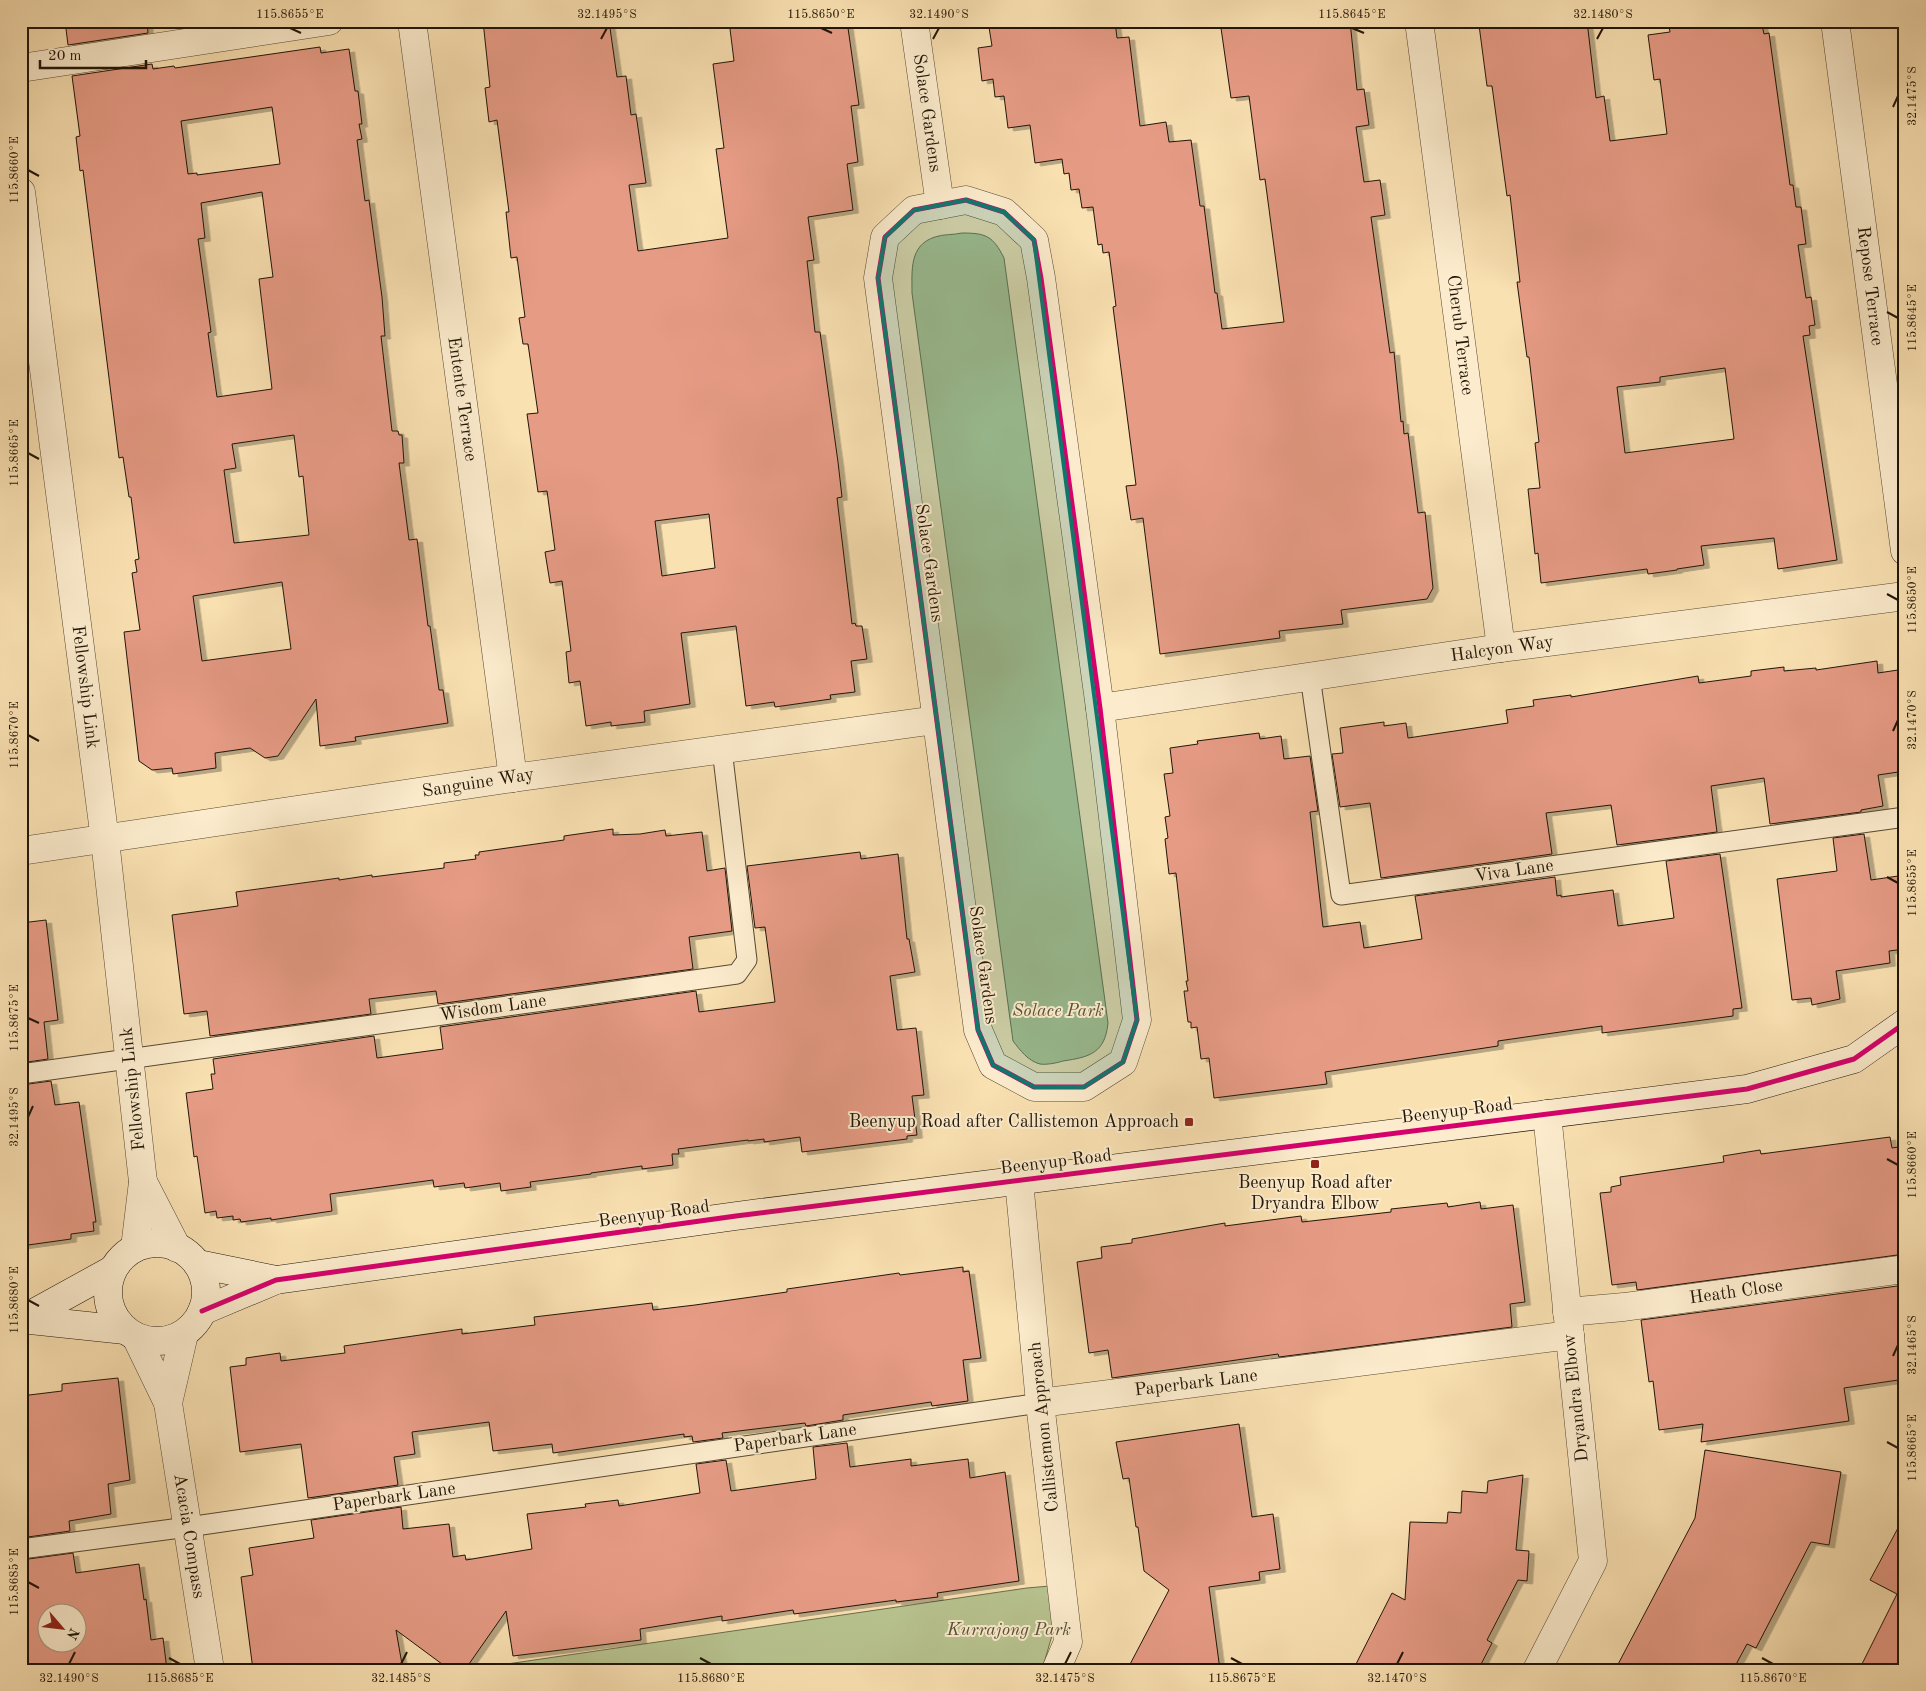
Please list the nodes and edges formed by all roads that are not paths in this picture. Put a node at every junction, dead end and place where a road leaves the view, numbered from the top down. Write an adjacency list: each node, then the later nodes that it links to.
1 (329, 21): 6 (street)
2 (412, 21): 16 (street, Entente Terrace)
3 (914, 21): 8 (street, Solace Gardens)
4 (1419, 21): 11 (street, Cherub Terrace)
5 (1841, 22): 9 (street, Repose Terrace)
6 (21, 68)
7 (21, 192): 18 (street, Fellowship Link)
8 (940, 205): 13 (street, Solace Gardens); 14 (street, Solace Gardens)
9 (1905, 551)
10 (1905, 596): 11 (street, Halcyon Way)
11 (1501, 648): 12 (street, Halcyon Way)
12 (1310, 676): 13 (street, Halcyon Way); 17 (lane, Viva Lane)
13 (1100, 708): 14 (street, Solace Gardens)
14 (936, 720): 15 (street, Sanguine Way)
15 (722, 749): 16 (street, Sanguine Way); 21 (lane, Wisdom Lane)
16 (513, 778): 18 (street, Sanguine Way)
17 (1905, 817)
18 (105, 840): 19 (street, Sanguine Way); 21 (street, Fellowship Link)
19 (21, 851)
20 (1905, 1024): 23 (street, Beenyup Road)
21 (129, 1059): 22 (lane, Wisdom Lane); 25 (street, Fellowship Link)
22 (21, 1074)
23 (1547, 1114): 24 (street, Beenyup Road); 33 (street, Dryandra Elbow)
24 (1019, 1181): 30 (street, Beenyup Road); 36 (street, Callistemon Approach)
25 (143, 1182): 26 (street, Fellowship Link); 27 (street, Fellowship Link)
26 (135, 1248): 27 (street, Beenyup Road); 29 (street)
27 (188, 1256): 30 (street, Beenyup Road); 31 (street)
28 (1905, 1269): 33 (street, Heath Close)
29 (112, 1270): 32 (street); 34 (street)
30 (276, 1280): 31 (street, Beenyup Road)
31 (202, 1310): 35 (street)
32 (22, 1319): 34 (street)
33 (1569, 1323): 36 (street, Paperbark Lane); 42 (street, Dryandra Elbow)
34 (130, 1334): 35 (street); 37 (street, Acacia Compass)
35 (184, 1334): 37 (street, Acacia Compass)
36 (1040, 1402): 38 (lane, Paperbark Lane); 41 (street, Callistemon Approach)
37 (168, 1403): 38 (street, Acacia Compass)
38 (188, 1527): 39 (lane, Paperbark Lane); 40 (street, Acacia Compass)
39 (21, 1549)
40 (210, 1670)
41 (1056, 1670)
42 (1537, 1670)

